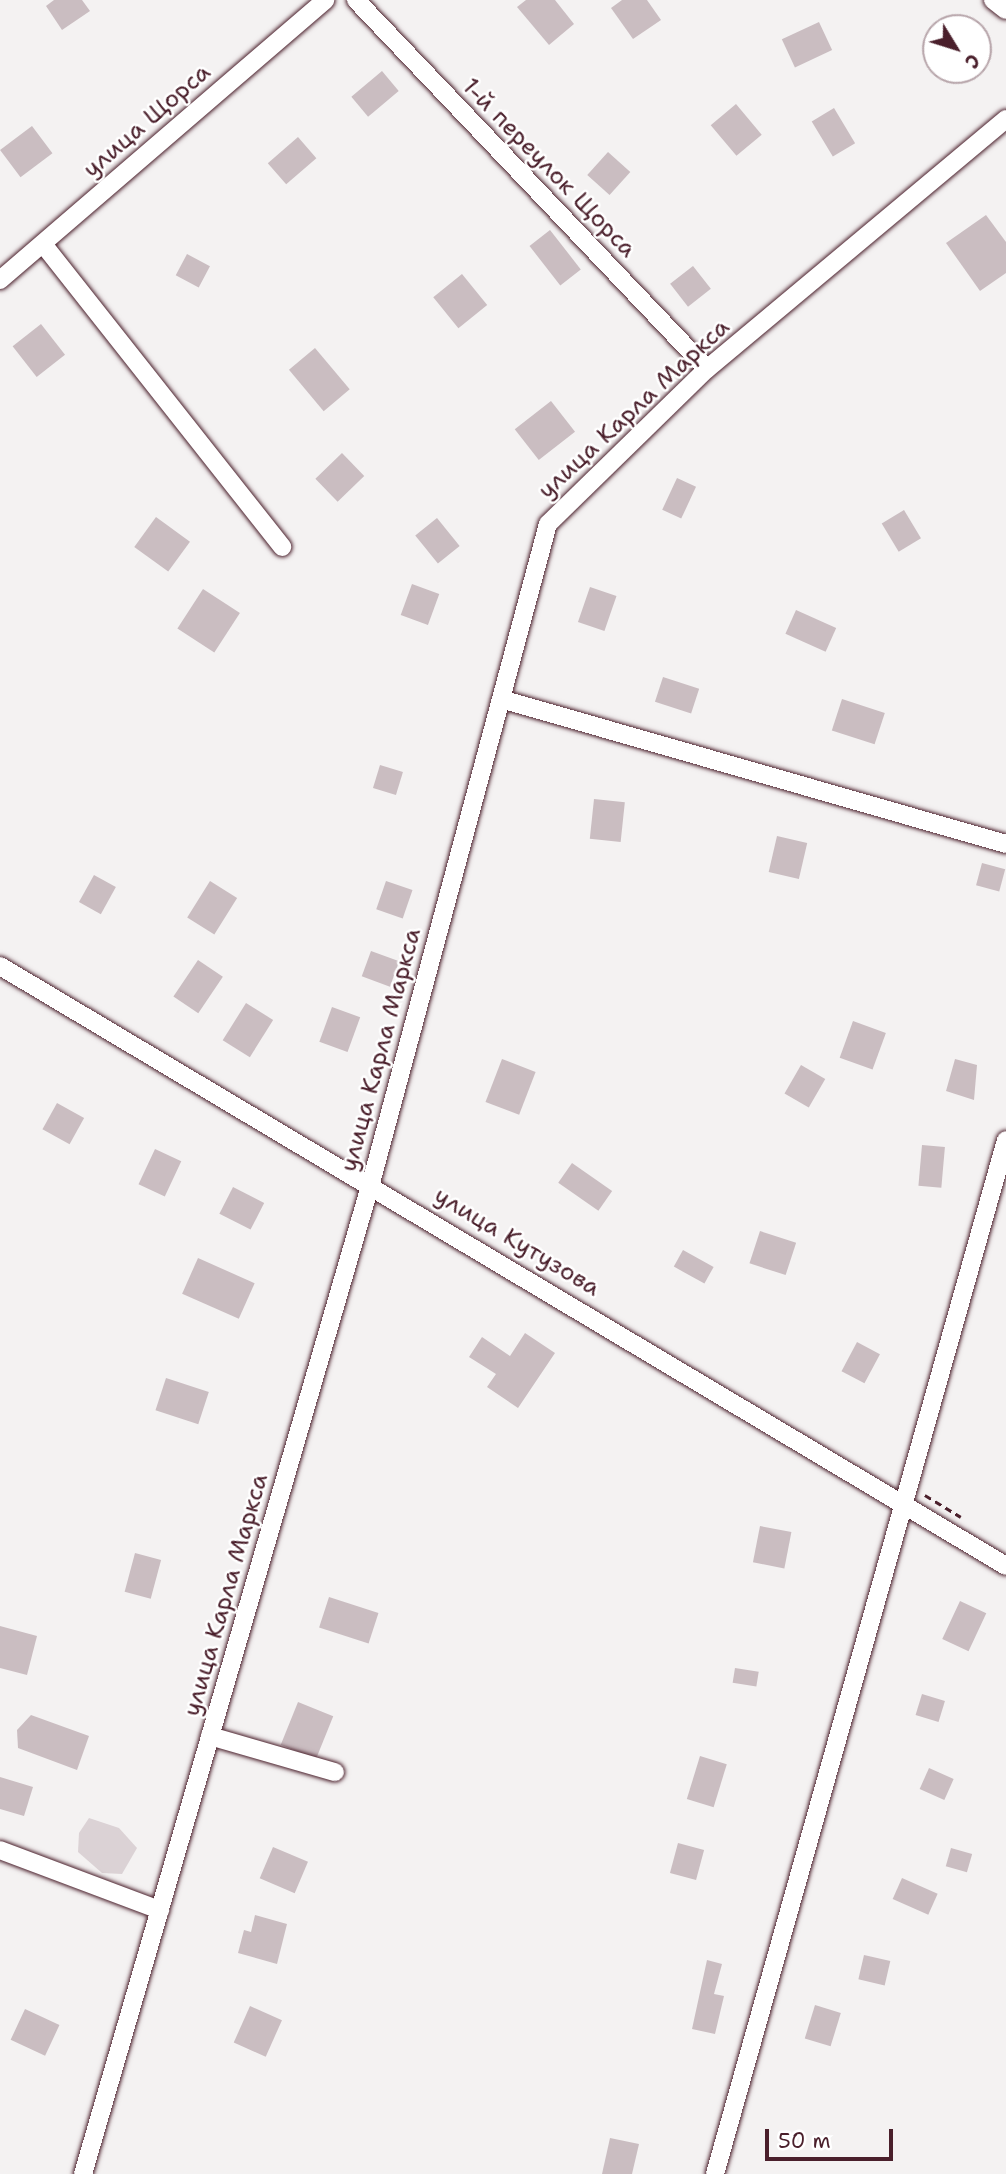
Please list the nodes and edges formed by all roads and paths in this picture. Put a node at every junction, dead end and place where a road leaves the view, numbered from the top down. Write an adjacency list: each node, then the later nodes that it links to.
1 (325, 0): 6 (street, улица Щорса)
2 (356, 0): 8 (street, 1-й переулок Щорса)
3 (993, 0): 4 (street)
4 (1006, 10)
5 (1006, 120): 8 (street, улица Карла Маркса)
6 (43, 244): 7 (street, улица Щорса); 9 (street)
7 (0, 280)
8 (707, 369): 10 (street, улица Карла Маркса)
9 (282, 547)
10 (501, 699): 11 (street); 14 (street, улица Карла Маркса)
11 (1006, 844)
12 (0, 966): 14 (street, улица Кутузова)
13 (1006, 1140): 15 (street)
14 (371, 1183): 15 (street, улица Кутузова); 18 (street, улица Карла Маркса)
15 (909, 1494): 16 (path); 17 (street, улица Кутузова); 23 (street)
16 (970, 1523)
17 (1006, 1566)
18 (210, 1736): 19 (street); 21 (street, улица Карла Маркса)
19 (335, 1772)
20 (0, 1850): 21 (street)
21 (160, 1910): 22 (street, улица Карла Маркса)
22 (83, 2174)
23 (715, 2174)

